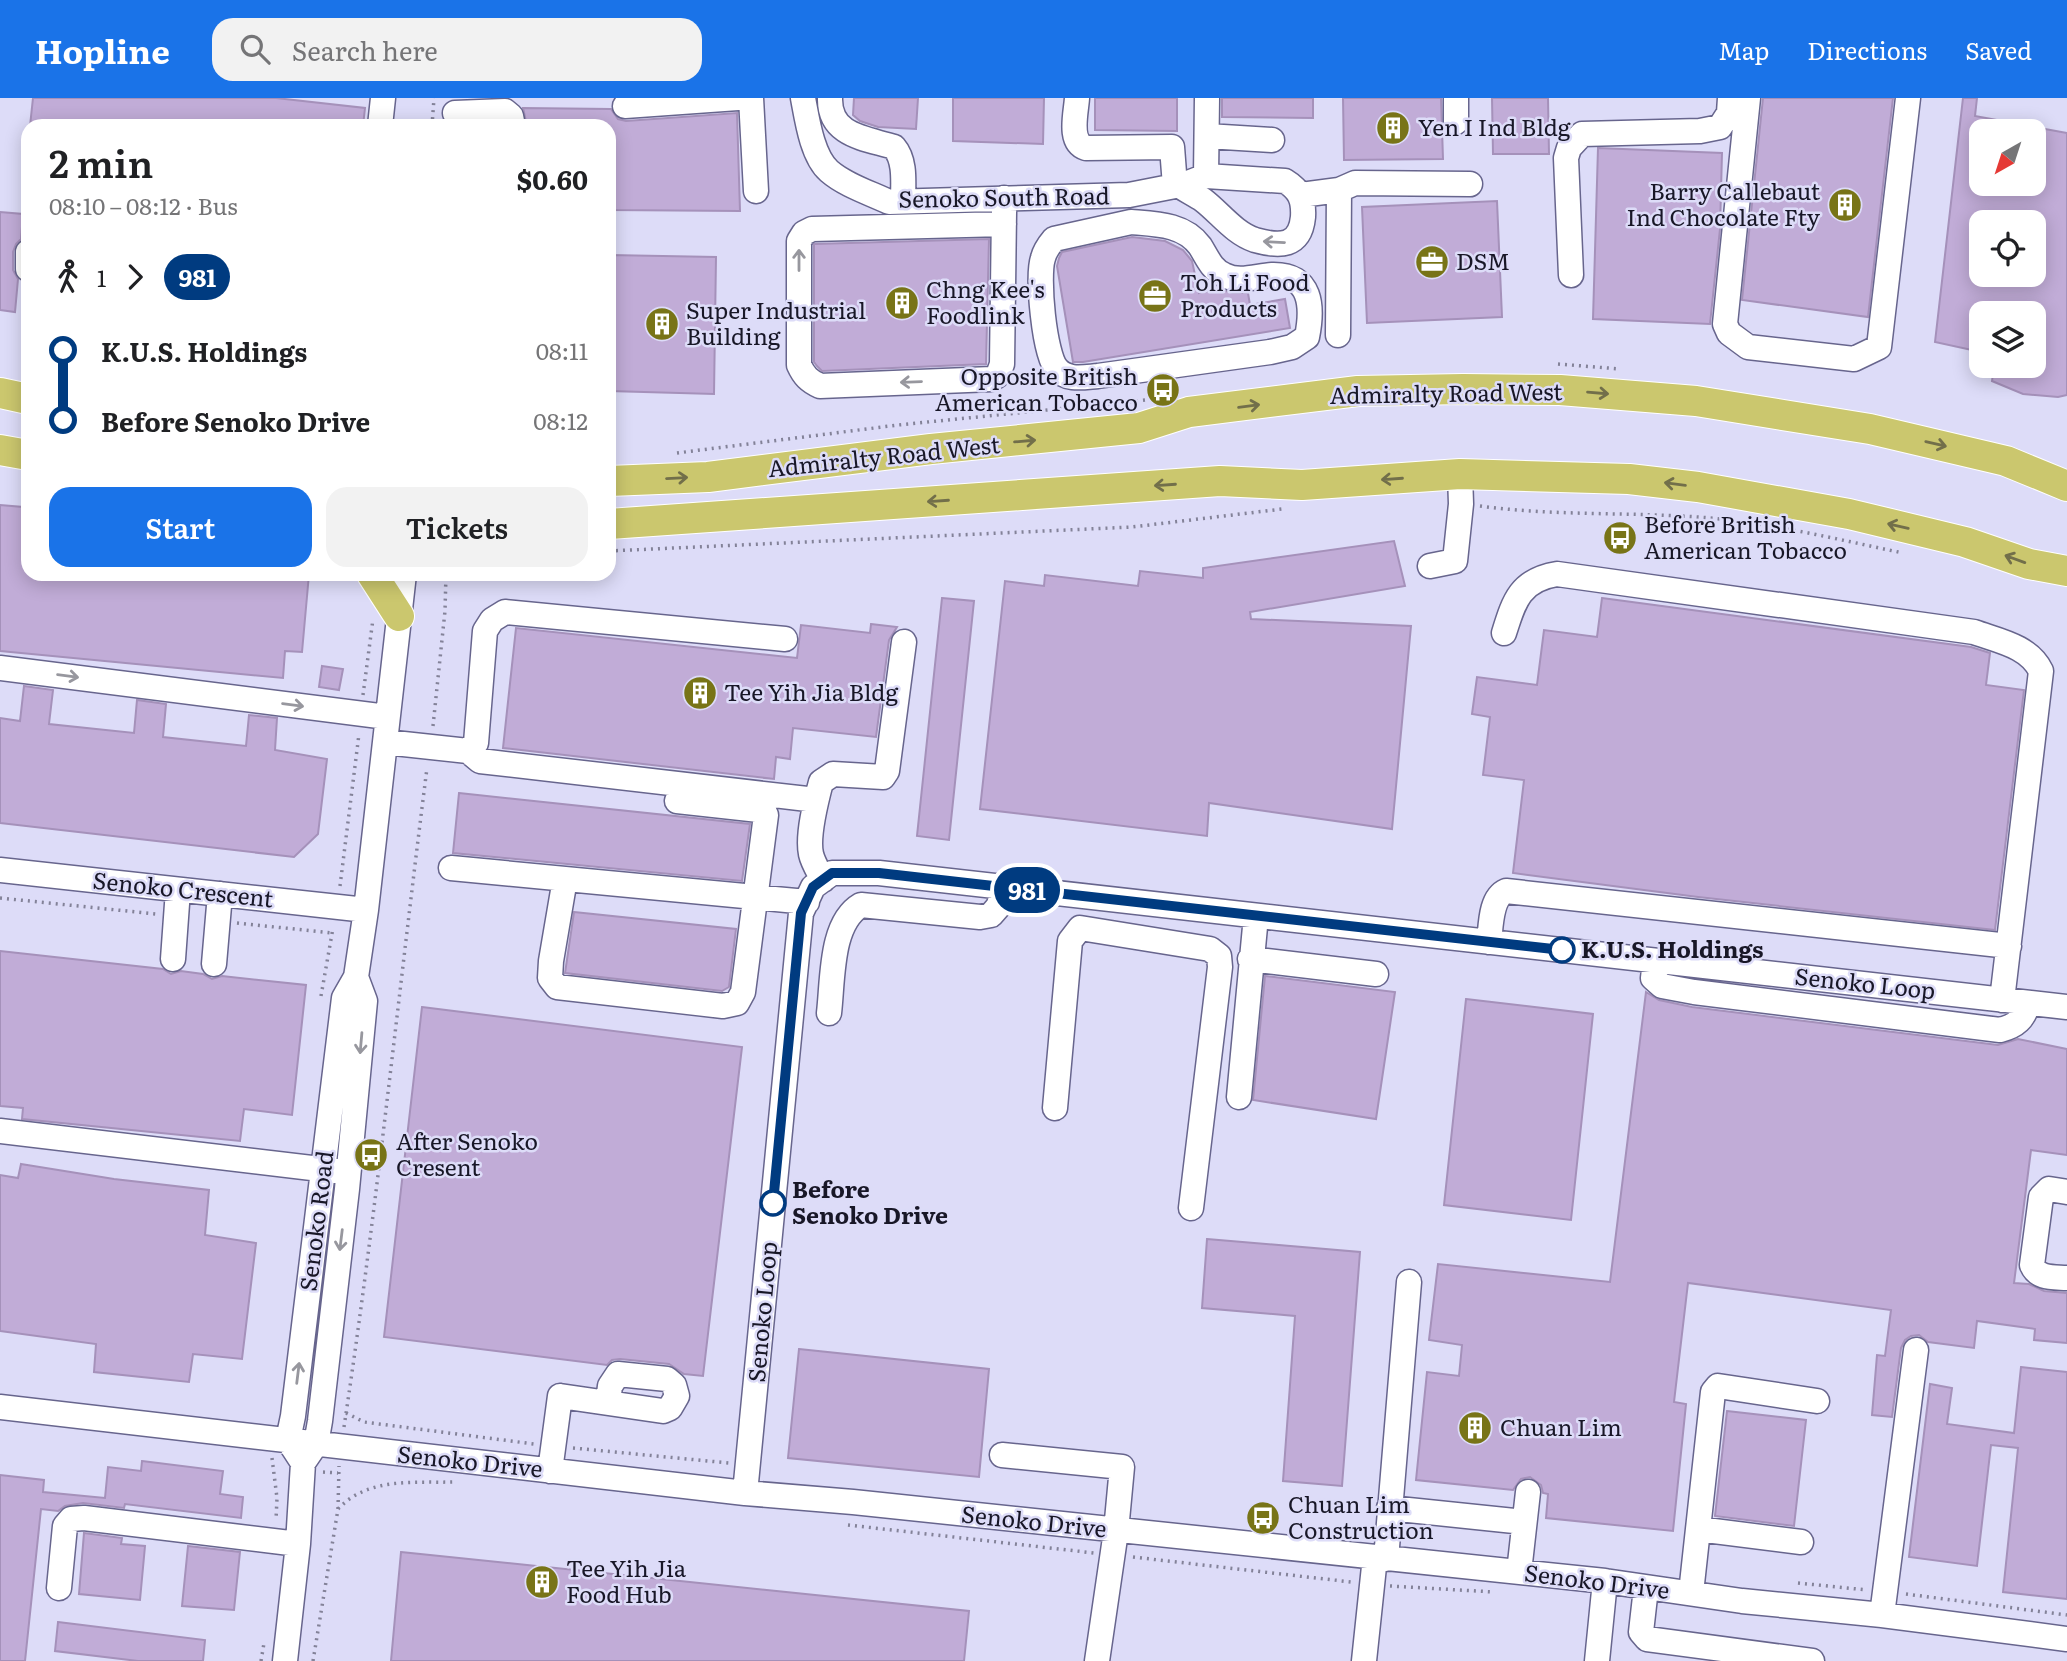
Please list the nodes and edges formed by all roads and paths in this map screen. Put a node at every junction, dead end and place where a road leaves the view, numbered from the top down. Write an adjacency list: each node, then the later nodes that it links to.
1 (383, 98): 13 (street)
2 (738, 98): 11 (street)
3 (751, 98): 21 (street)
4 (803, 98): 25 (street, Senoko South Road)
5 (830, 98): 25 (street)
6 (1077, 98): 19 (street)
7 (1207, 98): 15 (street)
8 (1730, 98): 28 (street)
9 (1748, 98): 10 (street)
10 (1908, 98)
11 (625, 106)
12 (456, 112): 14 (street)
13 (381, 119)
14 (512, 119)
15 (1207, 136): 16 (street); 17 (street)
16 (1272, 140)
17 (1206, 176): 19 (street, Senoko South Road); 23 (street, Senoko South Road)
18 (1470, 184): 20 (street)
19 (1177, 186): 22 (street, Senoko South Road); 23 (street, one-way to 19)
20 (1339, 190): 23 (street); 29 (street)
21 (756, 191)
22 (1129, 195): 24 (street, Senoko South Road); 26 (street)
23 (1301, 195)
24 (1004, 198): 25 (street, Senoko South Road); 27 (street)
25 (904, 201)
26 (1131, 222): 26 (street)
27 (1004, 224): 27 (street, one-way to 27)
28 (1571, 275)
29 (1338, 335)
30 (0, 393): 31 (main road)
31 (21, 398)
32 (0, 450): 33 (main road)
33 (21, 454)
34 (1460, 474): 37 (street); 39 (main road, Admiralty Road West, one-way to 39); 43 (main road, Admiralty Road West, one-way to 34)
35 (616, 481): 36 (main road, Admiralty Road West, one-way to 36)
36 (2064, 483)
37 (1461, 504): 41 (path); 42 (street)
38 (1284, 509): 40 (path)
39 (616, 524)
40 (616, 551)
41 (1904, 554)
42 (1430, 566)
43 (2067, 571)
44 (375, 581): 47 (main road)
45 (401, 581): 47 (street, Senoko Road)
46 (446, 581): 55 (path)
47 (386, 613): 52 (path); 53 (street, Senoko Road)
48 (1504, 633): 74 (street)
49 (785, 639): 56 (street)
50 (904, 642): 57 (street)
51 (0, 668): 52 (street, one-way to 52)
52 (361, 714): 53 (street); 69 (path)
53 (387, 717): 54 (street, Senoko Road)
54 (385, 742): 55 (street); 70 (street, Senoko Road)
55 (430, 747): 56 (street); 99 (path)
56 (468, 751): 57 (street)
57 (816, 800): 62 (street)
58 (677, 801): 66 (street)
59 (451, 868): 61 (street)
60 (0, 870): 64 (street, Senoko Crescent)
61 (565, 879): 66 (street); 66 (street)
62 (823, 880): 63 (street, Senoko Loop); 67 (street, Senoko Loop)
63 (1006, 888): 68 (street, Senoko Loop); 85 (street)
64 (178, 890): 65 (street, Senoko Crescent); 75 (street)
65 (220, 894): 69 (street, Senoko Crescent); 78 (street)
66 (756, 897): 67 (street)
67 (807, 902): 106 (street, Senoko Loop)
68 (1161, 905): 71 (street, Senoko Loop); 72 (street)
69 (337, 907): 70 (street, Senoko Crescent); 83 (path)
70 (366, 910): 80 (street, Senoko Road)
71 (1256, 916): 73 (street, Senoko Loop); 76 (street)
72 (1155, 940): 87 (street); 92 (street)
73 (1489, 942): 74 (street); 77 (street, Senoko Loop)
74 (2008, 946): 81 (street)
75 (173, 959)
76 (1250, 959): 79 (street); 86 (street)
77 (1655, 961): 81 (street, Senoko Loop); 82 (street)
78 (214, 964)
79 (1376, 974)
80 (356, 976): 89 (street, Senoko Road); 90 (street, Senoko Road, one-way to 90)
81 (2002, 1000): 82 (street, Senoko Loop)
82 (2028, 1003): 84 (street, Senoko Loop)
83 (320, 1007)
84 (2067, 1007)
85 (829, 1013)
86 (1239, 1097)
87 (1055, 1108)
88 (0, 1131): 89 (street)
89 (323, 1169): 90 (street); 100 (street, Senoko Road, one-way to 89)
90 (348, 1172): 101 (street, Senoko Road, one-way to 101)
91 (2067, 1192): 93 (street)
92 (1191, 1208)
93 (2067, 1278)
94 (1409, 1282): 107 (street)
95 (1916, 1350): 121 (street)
96 (1817, 1401): 110 (street)
97 (608, 1402): 103 (street)
98 (0, 1407): 100 (street, Senoko Drive)
99 (346, 1412)
100 (288, 1440): 101 (street, Senoko Drive)
101 (309, 1454): 103 (street, Senoko Drive); 113 (street, Senoko Road)
102 (1002, 1455): 112 (street)
103 (550, 1471): 106 (street, Senoko Drive)
104 (463, 1482): 124 (path)
105 (1528, 1492): 108 (street)
106 (745, 1493): 112 (street, Senoko Drive)
107 (1390, 1507): 108 (street); 114 (street)
108 (1524, 1522): 115 (street)
109 (841, 1524): 112 (path)
110 (1698, 1529): 111 (street); 120 (street)
111 (1801, 1542)
112 (1114, 1543): 114 (street, Senoko Drive); 117 (path); 125 (street)
113 (298, 1544): 118 (street); 123 (street, Senoko Road)
114 (1381, 1558): 115 (street, Senoko Drive); 117 (street)
115 (1519, 1572): 116 (street, Senoko Drive)
116 (1605, 1581): 119 (street, Senoko Drive); 127 (street)
117 (1373, 1585): 126 (street)
118 (59, 1588)
119 (1646, 1588): 120 (street, Senoko Drive); 128 (street)
120 (1691, 1593): 121 (street, Senoko Drive)
121 (1882, 1615): 122 (street, Senoko Drive)
122 (2067, 1639)
123 (285, 1661)
124 (313, 1661)
125 (1097, 1661)
126 (1364, 1661)
127 (1597, 1661)
128 (1812, 1661)

